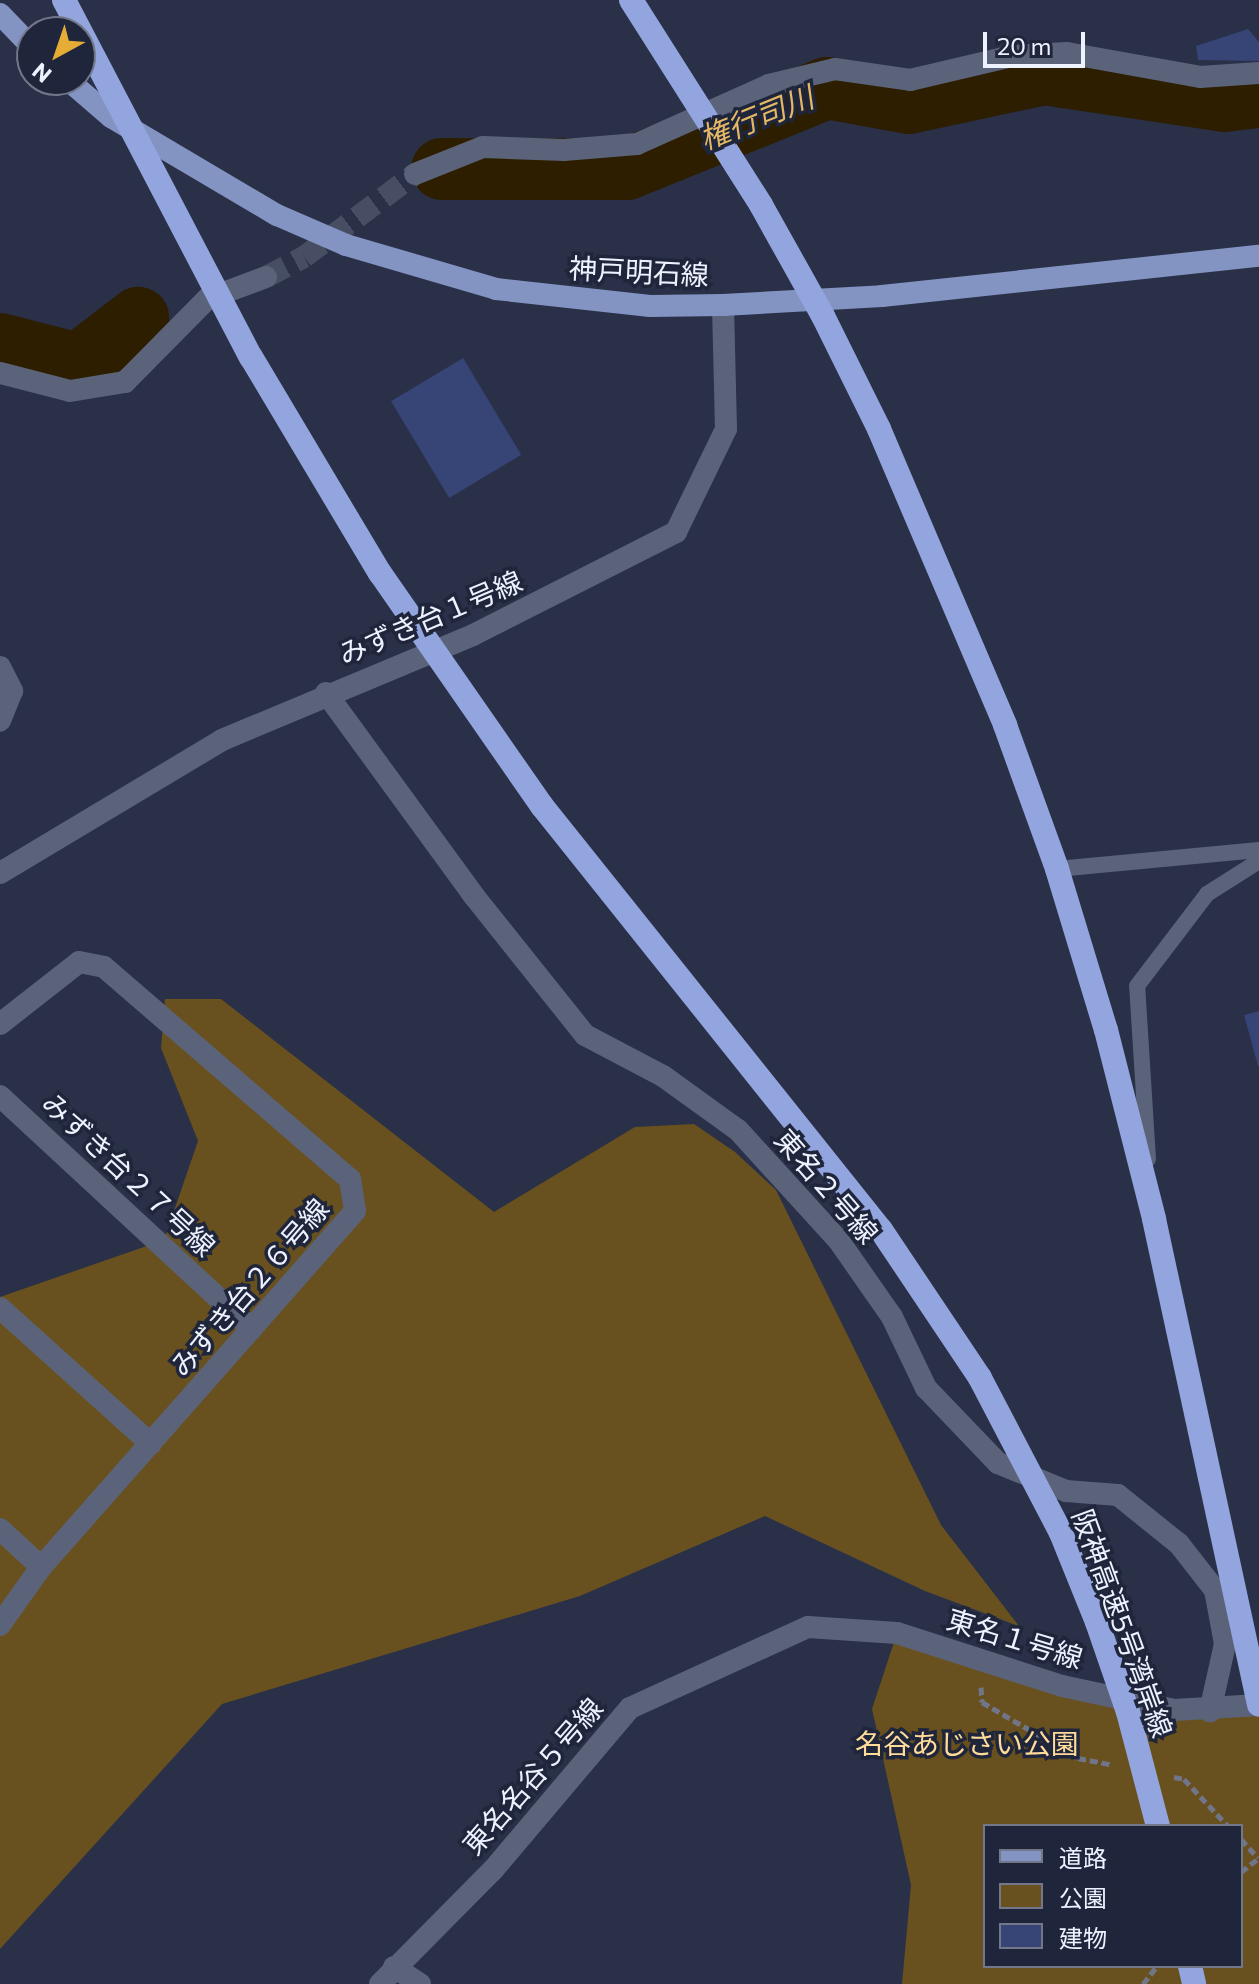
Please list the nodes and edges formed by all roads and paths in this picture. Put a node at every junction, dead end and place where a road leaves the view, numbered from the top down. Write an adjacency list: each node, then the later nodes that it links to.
1 (64, 0): 34 (highway, 阪神高速5号湾岸線)
2 (631, 0): 17 (highway)
3 (0, 14): 4 (main road)
4 (16, 30)
5 (1259, 73): 7 (street)
6 (87, 96): 10 (main road, 神戸明石線)
7 (415, 174)
8 (1259, 256): 10 (main road, 神戸明石線)
9 (266, 277): 11 (street)
10 (723, 305): 13 (street, みずき台１号線)
11 (0, 373)
12 (0, 667): 14 (street)
13 (326, 693): 18 (street, みずき台１号線); 31 (street, 東名２号線)
14 (0, 721)
15 (1259, 850): 17 (lane)
16 (1259, 861): 21 (lane)
17 (1057, 869): 21 (highway)
18 (0, 873)
19 (0, 1024): 23 (street, みずき台２６号線)
20 (0, 1096): 23 (street, みずき台２７号線)
21 (1154, 1219): 30 (highway)
22 (0, 1308): 24 (street)
23 (252, 1329): 24 (street, みずき台２６号線)
24 (151, 1444): 26 (street, みずき台２６号線)
25 (0, 1529): 26 (street)
26 (41, 1567): 27 (street, みずき台２６号線)
27 (0, 1625)
28 (897, 1633): 29 (street, 東名１号線); 40 (street, 東名名谷５号線)
29 (980, 1659): 31 (street, 東名１号線); 32 (path)
30 (1259, 1705): 31 (street, 東名１号線)
31 (1210, 1711)
32 (1123, 1767)
33 (1169, 1776): 35 (path)
34 (1157, 1824)
35 (1226, 1824)
36 (1243, 1841): 37 (path)
37 (1259, 1858): 38 (path)
38 (1243, 1870)
39 (1155, 1968): 42 (path)
40 (387, 1975): 41 (street)
41 (420, 1984)
42 (1143, 1984)

